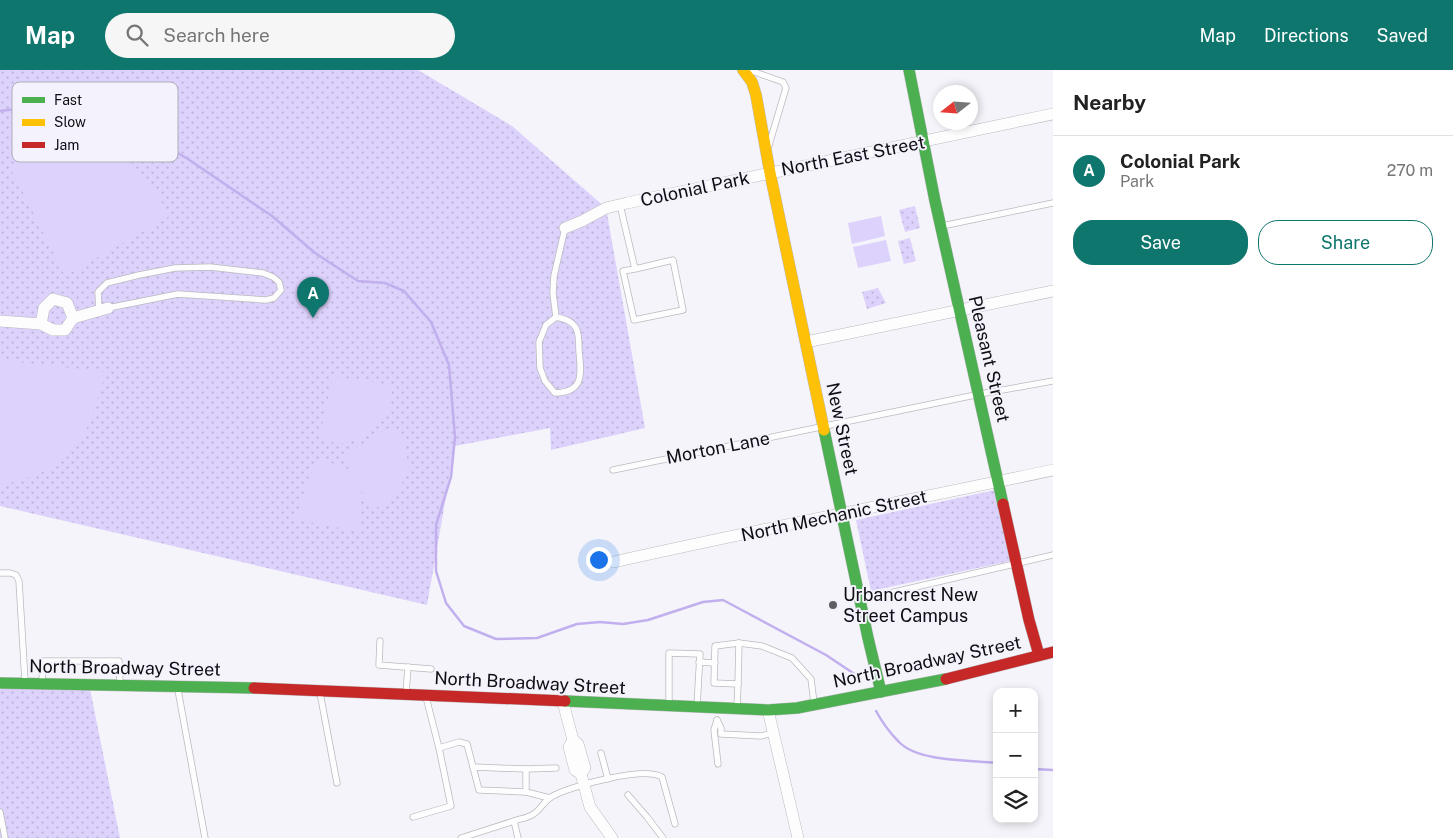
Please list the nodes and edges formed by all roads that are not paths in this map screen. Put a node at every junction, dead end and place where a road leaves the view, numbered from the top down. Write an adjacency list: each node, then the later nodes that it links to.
1 (743, 70): 6 (street, New Street)
2 (749, 70): 6 (lane)
3 (909, 70): 5 (street, Pleasant Street)
4 (1053, 114): 5 (street, North East Street)
5 (923, 142): 7 (street, North East Street); 10 (street, Pleasant Street)
6 (766, 154): 7 (street, New Street)
7 (770, 173): 9 (street, Colonial Park); 20 (street, New Street)
8 (1053, 203): 10 (lane)
9 (620, 205): 11 (street, Colonial Park); 12 (lane)
10 (941, 226): 15 (street, Pleasant Street)
11 (565, 228): 16 (lane)
12 (635, 269): 12 (lane)
13 (1053, 291): 15 (street)
14 (104, 309): 14 (lane); 17 (street)
15 (960, 310): 20 (street); 22 (street, Pleasant Street)
16 (556, 316): 16 (lane)
17 (73, 318): 19 (street); 19 (street)
18 (0, 321): 19 (street)
19 (41, 324)
20 (806, 342): 23 (street, New Street)
21 (1053, 381): 22 (lane, Morton Lane)
22 (980, 394): 23 (lane, Morton Lane); 26 (street, Pleasant Street)
23 (824, 427): 24 (lane, Morton Lane); 27 (street, New Street)
24 (613, 470)
25 (1053, 470): 26 (street, North Mechanic Street)
26 (999, 482): 27 (street, North Mechanic Street); 30 (street, Pleasant Street)
27 (842, 515): 29 (street, North Mechanic Street); 32 (street, New Street)
28 (1053, 555): 30 (lane)
29 (614, 562)
30 (1017, 562): 32 (lane); 36 (street, Pleasant Street)
31 (0, 573): 42 (lane)
32 (860, 600): 48 (street, New Street)
33 (380, 641): 39 (lane)
34 (739, 643): 38 (lane); 44 (lane); 52 (lane)
35 (1053, 652): 36 (street, North Broadway Street)
36 (1039, 655): 48 (street, North Broadway Street)
37 (699, 662): 38 (lane); 53 (lane); 54 (lane)
38 (714, 663): 44 (lane)
39 (408, 667): 40 (lane); 49 (lane)
40 (431, 669)
41 (0, 683): 42 (street, North Broadway Street)
42 (25, 684): 43 (street, North Broadway Street)
43 (42, 684): 45 (street, North Broadway Street); 45 (lane)
44 (738, 684): 55 (lane)
45 (120, 685): 46 (street, North Broadway Street)
46 (178, 686): 47 (street, North Broadway Street); 76 (lane)
47 (319, 690): 49 (street, North Broadway Street); 67 (lane)
48 (881, 692): 52 (street, North Broadway Street)
49 (406, 694): 50 (street, North Broadway Street)
50 (425, 695): 51 (street, North Broadway Street); 59 (lane)
51 (563, 702): 53 (street, North Broadway Street); 66 (street)
52 (814, 705): 56 (street, North Broadway Street)
53 (669, 706): 54 (street, North Broadway Street)
54 (697, 708): 57 (street, North Broadway Street)
55 (737, 709): 56 (street, North Broadway Street); 57 (street, North Broadway Street)
56 (768, 710): 58 (street)
57 (718, 714): 58 (lane); 61 (lane)
58 (774, 733): 81 (street)
59 (439, 748): 62 (lane); 72 (lane)
60 (601, 753): 65 (lane)
61 (718, 764)
62 (473, 766): 64 (lane); 68 (lane)
63 (556, 768): 64 (lane)
64 (526, 770): 68 (lane)
65 (608, 779): 66 (lane); 74 (lane)
66 (582, 780): 70 (lane); 79 (street)
67 (337, 783)
68 (526, 792): 70 (lane)
69 (628, 795): 80 (lane)
70 (550, 798): 73 (lane)
71 (0, 812): 75 (lane)
72 (413, 817)
73 (514, 821): 77 (lane); 78 (lane)
74 (675, 824)
75 (5, 838)
76 (205, 838)
77 (461, 838)
78 (518, 838)
79 (612, 838)
80 (663, 838)
81 (798, 838)

